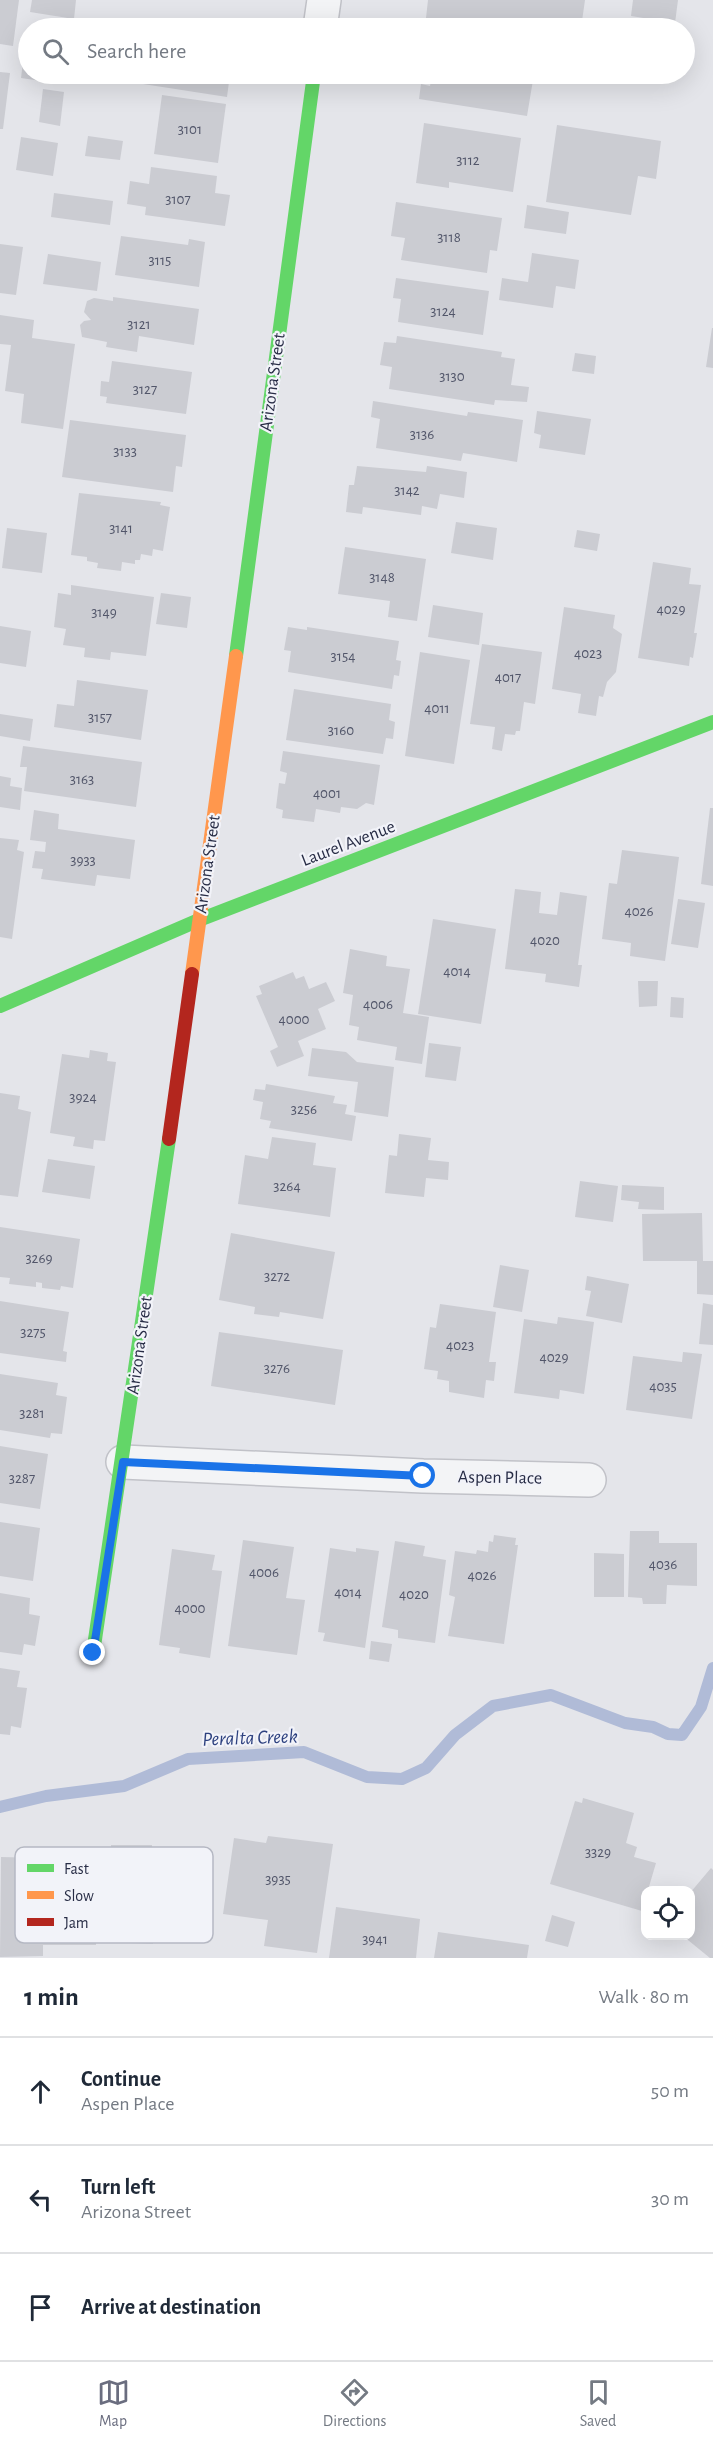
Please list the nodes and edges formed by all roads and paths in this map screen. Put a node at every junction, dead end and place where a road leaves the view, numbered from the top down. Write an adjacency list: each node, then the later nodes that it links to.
1 (324, 0): 2 (street)
2 (321, 18)
3 (313, 84): 5 (street, Arizona Street)
4 (713, 722): 5 (street, Laurel Avenue)
5 (199, 920): 6 (street, Laurel Avenue); 7 (street, Arizona Street)
6 (0, 1006)
7 (123, 1462): 8 (street, Aspen Place); 9 (street, Arizona Street)
8 (589, 1480)
9 (93, 1653)

